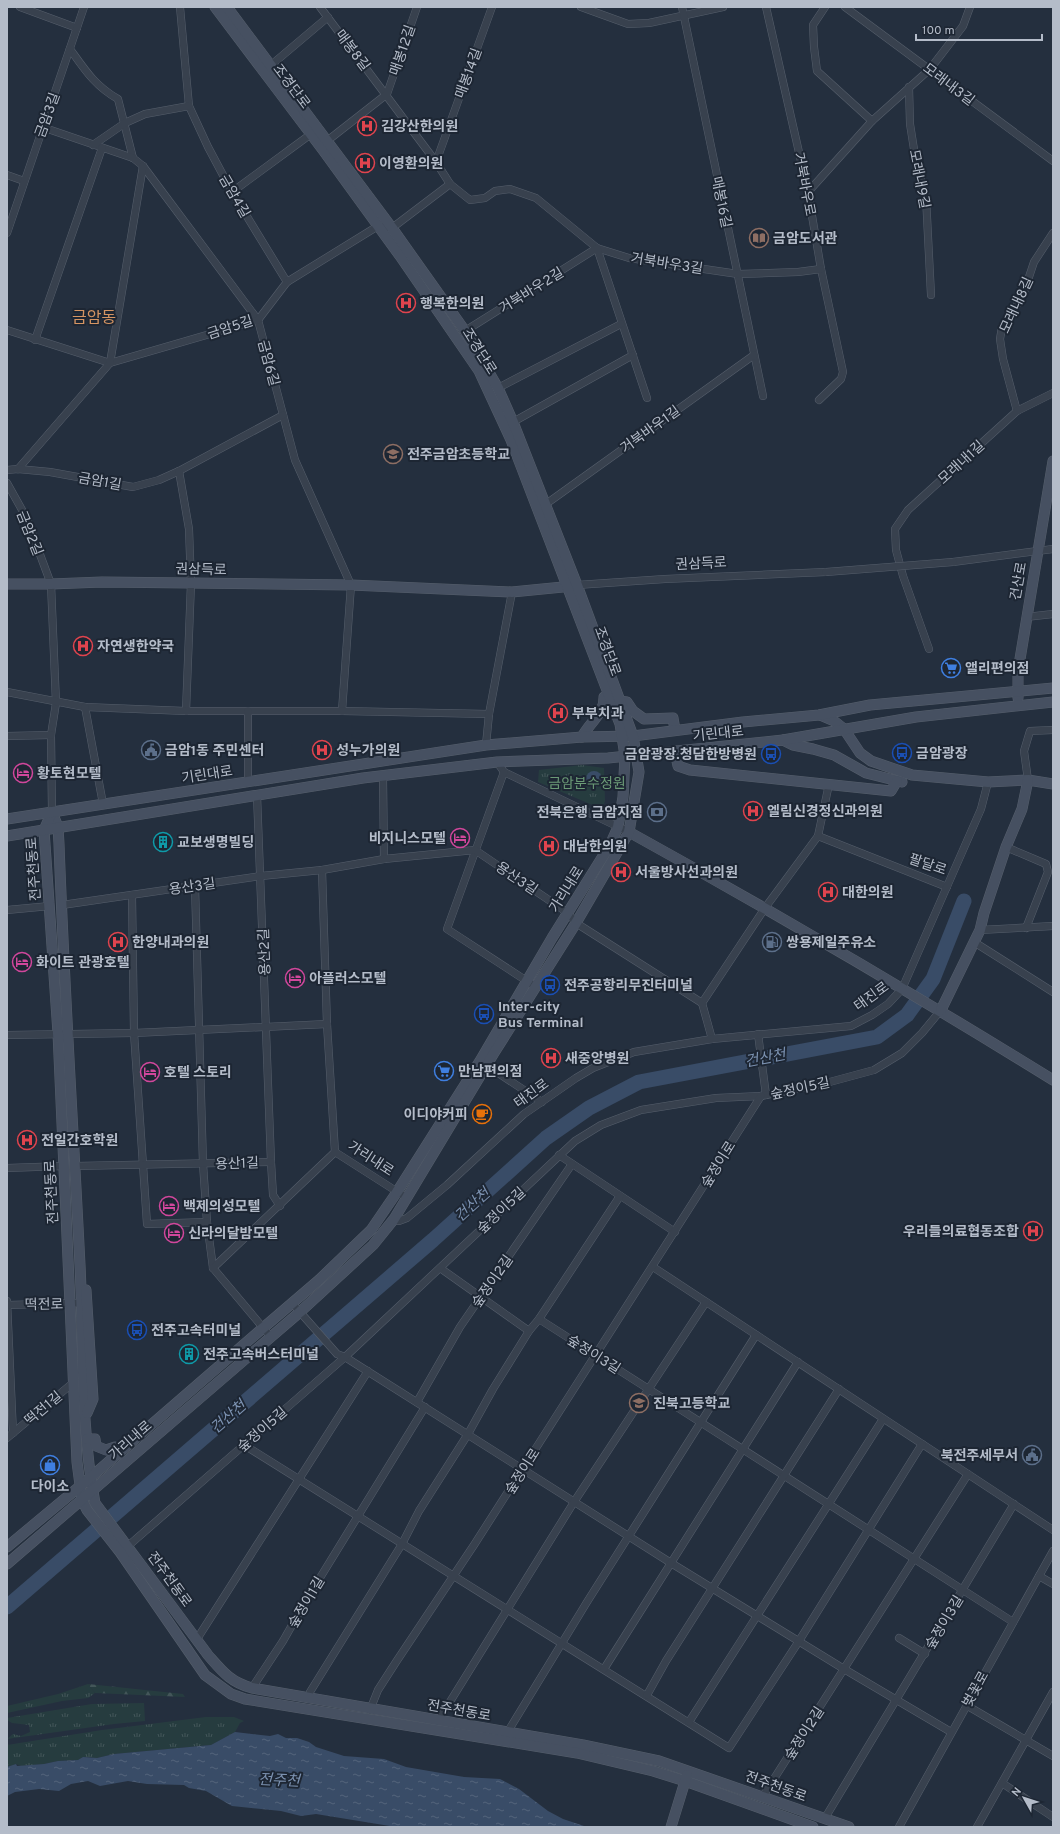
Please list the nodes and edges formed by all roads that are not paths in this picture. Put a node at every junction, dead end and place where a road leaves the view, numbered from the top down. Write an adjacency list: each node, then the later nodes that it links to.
1 (20, 7): 18 (street)
2 (84, 7): 18 (street, 금암3길)
3 (180, 7): 24 (street, 금암4길)
4 (216, 7): 28 (street, 조경단로)
5 (227, 7): 20 (street, 조경단로)
6 (320, 7): 17 (street, 매봉8길)
7 (417, 7): 23 (street, 매봉12길)
8 (492, 7): 34 (street, 매봉14길)
9 (581, 7): 16 (street)
10 (682, 7): 16 (street, 매봉16길)
11 (723, 7): 16 (street)
12 (766, 7): 40 (street, 거북바우로)
13 (825, 7): 25 (street)
14 (845, 7): 21 (street, 모래내3길)
15 (970, 7): 21 (street)
16 (684, 16): 47 (street, 매봉16길)
17 (328, 18): 20 (street, 조경단로); 23 (street, 매봉8길)
18 (77, 28): 19 (street, 금암3길)
19 (70, 49): 26 (street); 27 (street, 금암3길)
20 (270, 66): 29 (street, 조경단로)
21 (930, 69): 22 (street); 33 (street, 모래내3길)
22 (909, 87): 25 (street); 49 (street, 모래내9길)
23 (387, 94): 29 (street, 매봉12길); 34 (street, 매봉12길)
24 (189, 106): 26 (street); 39 (street, 금암4길)
25 (872, 121): 40 (street)
26 (125, 123): 30 (street); 32 (street)
27 (42, 127): 30 (street, 금암6길); 37 (street, 금암3길)
28 (311, 134): 39 (street); 41 (street, 조경단로)
29 (327, 141): 42 (street, 조경단로)
30 (93, 145): 31 (street, 금암6길)
31 (102, 148): 32 (street, 금암6길); 54 (street)
32 (133, 158): 35 (street, 금암6길)
33 (1053, 161)
34 (436, 162): 38 (street, 매봉12길)
35 (143, 166): 50 (street, 금암6길); 57 (street)
36 (7, 174): 37 (street)
37 (24, 181): 44 (street, 금암3길)
38 (450, 184): 42 (street); 45 (street, 거북바우3길)
39 (232, 192): 48 (street, 금암4길)
40 (808, 192): 46 (street, 거북바우로)
41 (378, 226): 42 (street); 48 (street, 금암5길); 78 (street, 조경단로)
42 (392, 228): 53 (street, 조경단로)
43 (1053, 232): 63 (street, 모래내8길)
44 (7, 233)
45 (596, 248): 47 (street, 거북바우3길); 51 (street); 53 (street, 거북바우2길)
46 (821, 269): 47 (street, 거북바우3길); 62 (street, 거북바우로)
47 (738, 274): 56 (street, 매봉16길)
48 (287, 282): 50 (street, 금암5길)
49 (931, 295)
50 (258, 320): 57 (street, 금암5길); 64 (street, 금암6길)
51 (621, 324): 55 (street); 58 (street)
52 (7, 330): 54 (street)
53 (465, 331): 58 (street, 조경단로)
54 (35, 340): 57 (street)
55 (633, 355): 61 (street); 65 (street)
56 (754, 355): 60 (street, 매봉16길); 71 (street, 거북바우1길)
57 (110, 363): 67 (street)
58 (498, 388): 65 (street, 조경단로)
59 (1053, 393): 63 (street, 모래내1길)
60 (763, 396)
61 (647, 398)
62 (819, 400)
63 (1017, 411): 82 (street, 모래내1길)
64 (282, 415): 69 (street, 금암1길); 77 (street, 금암6길)
65 (513, 422): 71 (street, 조경단로)
66 (1053, 461): 73 (street, 건산로)
67 (18, 469): 68 (street); 69 (street, 금암1길)
68 (7, 470)
69 (179, 471): 74 (street)
70 (7, 483): 76 (street, 금암2길)
71 (546, 504): 78 (street, 조경단로)
72 (1053, 549): 73 (street, 권삼득로)
73 (1038, 551): 78 (street, 권삼득로, bridge); 81 (street, 건산로)
74 (191, 583): 76 (street, 권삼득로); 77 (street, 권삼득로); 92 (street)
75 (7, 584): 76 (street, 권삼득로)
76 (51, 584): 89 (street)
77 (351, 585): 79 (street, 권삼득로); 93 (street)
78 (573, 586): 79 (street, 권삼득로); 86 (street, 조경단로); 87 (street, 조경단로)
79 (512, 592): 95 (street)
80 (1053, 614): 81 (street)
81 (1026, 617): 85 (street, 건산로)
82 (929, 649)
83 (1053, 688): 85 (street, 기린대로)
84 (7, 692): 89 (street)
85 (1017, 692): 90 (street, 건산로); 96 (street, 기린대로)
86 (609, 694): 102 (street, 조경단로); 103 (street)
87 (619, 701): 98 (street); 102 (street, 조경단로)
88 (1053, 702): 90 (street, 기린대로)
89 (56, 703): 91 (street); 100 (street)
90 (1018, 706): 97 (street, 기린대로)
91 (85, 707): 92 (street); 120 (street)
92 (186, 711): 94 (street)
93 (342, 711): 94 (street); 95 (street)
94 (248, 712): 115 (street)
95 (490, 714): 105 (street)
96 (819, 715): 97 (street); 98 (street, 기린대로)
97 (844, 729): 104 (street, 기린대로); 111 (street)
98 (675, 730): 102 (street, 기린대로)
99 (1053, 730): 114 (street)
100 (51, 735): 101 (street); 121 (street)
101 (7, 736)
102 (628, 736): 103 (street, 기린대로); 107 (street, 가리내로); 108 (street, 가리내로)
103 (582, 737): 105 (street, 기린대로)
104 (783, 740): 106 (street, 기린대로); 113 (street)
105 (486, 745): 115 (street, 기린대로)
106 (675, 752): 107 (street, 기린대로); 117 (street)
107 (636, 755): 108 (street, 기린대로); 126 (street, 가리내로)
108 (625, 756): 109 (street, 기린대로); 123 (street, 가리내로)
109 (497, 762): 110 (street); 112 (street, 기린대로)
110 (504, 772): 123 (street); 130 (street)
111 (912, 775): 113 (street); 116 (street)
112 (383, 776): 119 (street, 기린대로); 131 (street)
113 (898, 780): 117 (street)
114 (1028, 780): 116 (street); 118 (street); 129 (street)
115 (248, 782): 120 (street, 기린대로)
116 (988, 782): 135 (street, 팔달로)
117 (829, 784): 128 (street)
118 (1053, 784)
119 (257, 795): 124 (street, 기린대로); 133 (street)
120 (103, 804): 121 (street, 기린대로)
121 (52, 812): 122 (street, 기린대로); 124 (street, 전주천동로); 125 (street, 전주천동로)
122 (7, 818)
123 (618, 826): 126 (street); 141 (street, 가리내로)
124 (58, 827): 125 (street, 기린대로); 137 (street, 전주천동로)
125 (44, 830): 127 (street, 기린대로); 138 (street, 전주천동로)
126 (629, 832): 139 (street, 태진로); 142 (street, 가리내로)
127 (7, 836)
128 (818, 836): 135 (street, 팔달로); 139 (street)
129 (1006, 847): 144 (street); 145 (street)
130 (475, 850): 131 (street, 용산3길); 141 (street, 용산3길); 147 (street)
131 (384, 859): 132 (street, 용산3길)
132 (322, 870): 133 (street, 용산3길); 153 (street)
133 (261, 876): 134 (street, 용산3길); 154 (street, 용산2길)
134 (195, 886): 136 (street, 용산3길); 155 (street)
135 (947, 887): 149 (street, 태진로)
136 (132, 895): 137 (street, 용산3길); 157 (street)
137 (62, 905): 156 (street, 전주천동로)
138 (50, 906): 140 (street); 156 (street, 전주천동로)
139 (764, 908): 149 (street, 태진로); 151 (street)
140 (7, 910)
141 (568, 913): 142 (street, 용산3길); 147 (street, 가리내로)
142 (576, 923): 148 (street, 가리내로); 151 (street, 가리내로)
143 (1053, 926): 144 (street)
144 (1026, 928): 145 (street)
145 (980, 930): 146 (street)
146 (974, 942): 150 (street); 152 (street)
147 (527, 981): 148 (street); 161 (street, 가리내로)
148 (536, 987): 161 (street, 가리내로)
149 (905, 991): 152 (street); 159 (street, 태진로)
150 (1053, 992)
151 (702, 1003): 160 (street)
152 (937, 1009): 162 (street); 164 (street, 숲정이5길)
153 (327, 1024): 154 (street); 166 (street)
154 (266, 1027): 155 (street); 163 (street, 용산2길)
155 (198, 1031): 157 (street); 169 (street, 용산1길)
156 (63, 1033): 157 (street); 158 (street); 171 (street, 전주천동로); 172 (street, 전주천동로)
157 (134, 1033): 173 (street)
158 (7, 1034)
159 (759, 1038): 160 (street, 태진로); 164 (street)
160 (712, 1039): 165 (street, 태진로)
161 (483, 1063): 165 (street); 175 (street, 가리내로); 177 (street, 가리내로)
162 (1053, 1080)
163 (269, 1094): 168 (street, 용산1길)
164 (764, 1096): 167 (street, 숲정이5길); 181 (street, 숲정이로)
165 (542, 1102): 179 (street, 태진로)
166 (335, 1152): 175 (street, 가리내로); 178 (street, 가리내로)
167 (559, 1155): 170 (street); 185 (street, 숲정이5길)
168 (271, 1162): 169 (street, 용산1길); 178 (street, 용산1길)
169 (203, 1164): 173 (street, 용산1길); 180 (street, 용산1길)
170 (572, 1164): 176 (street); 186 (street, 숲정이2길)
171 (64, 1166): 174 (street); 189 (street, 전주천동로)
172 (75, 1166): 173 (street, 용산1길); 182 (street, 전주천동로)
173 (142, 1166): 180 (street)
174 (7, 1168)
175 (397, 1192): 177 (street, 가리내로); 190 (street, 가리내로)
176 (620, 1196): 181 (street); 193 (street)
177 (407, 1198): 179 (street, 가리내로)
178 (280, 1206): 184 (street, 가리내로)
179 (394, 1219): 192 (street, 가리내로)
180 (207, 1222): 184 (street, 용산1길)
181 (675, 1232): 183 (street, 숲정이로)
182 (80, 1267): 189 (street, 전주천동로); 207 (street)
183 (653, 1267): 188 (street); 198 (street, 숲정이로)
184 (213, 1268): 194 (street)
185 (440, 1268): 186 (street); 199 (street, 숲정이5길)
186 (481, 1297): 195 (street); 205 (street, 숲정이2길)
187 (7, 1300): 191 (street, 떡전로)
188 (706, 1302): 196 (street); 203 (street)
189 (75, 1303): 191 (street, 떡전로); 202 (street, 전주천동로); 207 (street, 전주천동로)
190 (292, 1303): 192 (street); 194 (street, 가리내로)
191 (7, 1305): 210 (street, 떡전1길)
192 (303, 1314): 197 (street, 가리내로); 199 (street)
193 (539, 1319): 195 (street); 198 (street, 숲정이3길)
194 (263, 1328): 197 (street); 217 (street, 가리내로)
195 (529, 1331): 211 (street)
196 (756, 1335): 200 (street); 209 (street)
197 (270, 1336): 224 (street, 가리내로)
198 (596, 1356): 203 (street, 숲정이3길); 218 (street, 숲정이로)
199 (345, 1357): 201 (street); 215 (street, 숲정이5길)
200 (798, 1362): 204 (street); 216 (street)
201 (368, 1371): 205 (street); 222 (street)
202 (74, 1382): 210 (street, 떡전1길); 223 (street, 전주천동로)
203 (649, 1389): 209 (street, 숲정이3길); 226 (street)
204 (839, 1389): 208 (street); 220 (street)
205 (417, 1402): 206 (street)
206 (425, 1407): 211 (street); 229 (street, 숲정이1길)
207 (86, 1415): 213 (street, 전주천동로)
208 (883, 1419): 214 (street); 227 (street)
209 (701, 1422): 216 (street, 숲정이3길); 232 (street)
210 (13, 1433): 212 (street, 떡전1길)
211 (468, 1434): 218 (street); 233 (street)
212 (7, 1438)
213 (87, 1439): 217 (street); 221 (street, 전주천동로)
214 (922, 1444): 219 (street); 230 (street)
215 (244, 1445): 222 (street); 234 (street, 숲정이5길)
216 (743, 1449): 220 (street, 숲정이3길); 238 (street)
217 (119, 1453): 221 (street, 가리내로)
218 (522, 1471): 226 (street); 240 (street, 숲정이로)
219 (968, 1474): 228 (street); 237 (street)
220 (784, 1475): 227 (street, 숲정이3길); 243 (street)
221 (91, 1477): 223 (street, 가리내로); 224 (street, 전주천동로)
222 (299, 1480): 229 (street); 249 (street)
223 (80, 1485): 225 (street, 전주천동로); 235 (street, 가리내로)
224 (93, 1491): 225 (street, 가리내로); 234 (street, 전주천동로)
225 (82, 1500): 234 (street, 전주천동로); 239 (street, 가리내로)
226 (574, 1502): 232 (street); 245 (street)
227 (829, 1504): 230 (street, 숲정이3길); 246 (street)
228 (1014, 1504): 231 (street); 244 (street, 숲정이3길)
229 (359, 1516): 233 (street); 255 (street, 숲정이1길)
230 (868, 1529): 237 (street, 숲정이3길); 250 (street)
231 (1053, 1530)
232 (628, 1536): 238 (street); 251 (street)
233 (402, 1544): 240 (street); 258 (street)
234 (124, 1546): 249 (street, 전주천동로); 270 (street, 전주천동로)
235 (7, 1547)
236 (1053, 1551): 241 (street, 벚꽃로)
237 (914, 1559): 244 (street, 숲정이3길); 254 (street, 숲정이2길)
238 (670, 1563): 243 (street); 253 (street)
239 (7, 1564)
240 (454, 1576): 245 (street); 261 (street, 숲정이로)
241 (1039, 1576): 242 (street); 247 (street, 벚꽃로)
242 (1053, 1584)
243 (712, 1588): 246 (street); 257 (street)
244 (963, 1590): 247 (street, 숲정이3길); 252 (street, 숲정이3길)
245 (508, 1610): 251 (street); 262 (street)
246 (758, 1615): 250 (street); 263 (street)
247 (1013, 1622): 260 (street, 벚꽃로)
248 (899, 1638): 252 (street)
249 (197, 1639): 255 (street, 전주천동로)
250 (799, 1641): 254 (street); 263 (street)
251 (562, 1643): 253 (street); 265 (street)
252 (925, 1654): 259 (street)
253 (604, 1669): 257 (street)
254 (844, 1669): 259 (street); 271 (street, 숲정이2길)
255 (252, 1688): 258 (street, 전주천동로)
256 (1053, 1692): 266 (street)
257 (647, 1695): 263 (street)
258 (309, 1699): 261 (street, 전주천동로)
259 (897, 1700): 264 (street); 273 (street)
260 (966, 1706): 264 (street, 벚꽃로); 266 (street)
261 (370, 1710): 262 (street, 전주천동로)
262 (438, 1721): 265 (street, 전주천동로)
263 (689, 1722)
264 (951, 1732): 277 (street, 벚꽃로)
265 (507, 1733): 268 (street, 전주천동로)
266 (1026, 1740): 267 (street); 269 (street)
267 (1053, 1756)
268 (688, 1771): 270 (street); 271 (street, 전주천동로)
269 (1002, 1783): 272 (street); 278 (street)
270 (684, 1784): 274 (street); 275 (street, 전주천동로)
271 (763, 1796): 273 (street, 전주천동로)
272 (1053, 1817)
273 (825, 1818): 276 (street, 전주천동로)
274 (671, 1827)
275 (813, 1827)
276 (849, 1827)
277 (899, 1827)
278 (977, 1827)

